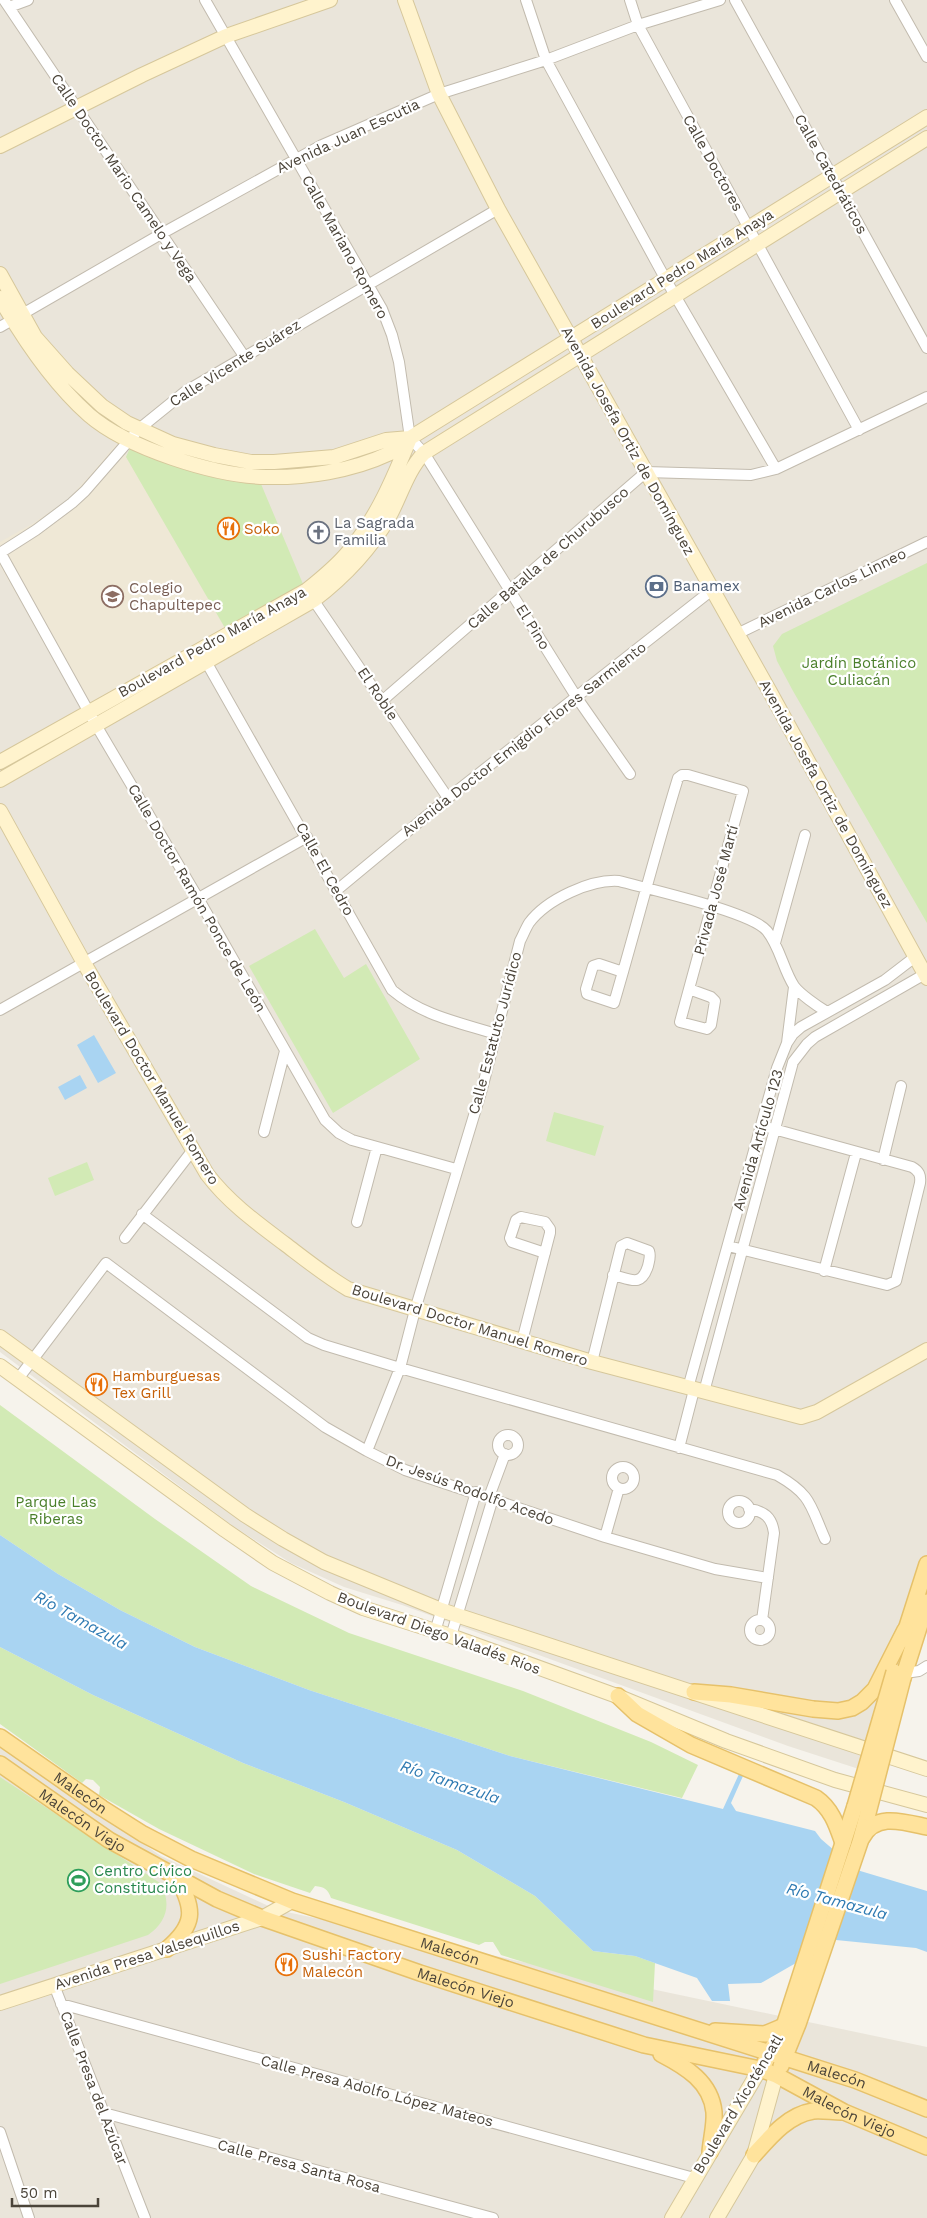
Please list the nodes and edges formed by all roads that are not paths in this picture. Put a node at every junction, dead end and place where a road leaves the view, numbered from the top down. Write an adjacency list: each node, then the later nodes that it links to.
1 (28, 0): 10 (street)
2 (205, 0): 12 (street, Calle Mariano Romero)
3 (330, 0): 12 (street)
4 (405, 0): 15 (street, Avenida Josefa Ortiz de Domínguez)
5 (526, 0): 14 (street)
6 (630, 0): 11 (street, Calle Doctores)
7 (720, 0): 11 (street, Avenida Juan Escutia)
8 (736, 0): 21 (street, Calle Catedráticos)
9 (895, 0): 13 (street)
10 (7, 3): 16 (street, Calle Doctor Mario Camelo y Vega)
11 (638, 26): 14 (street, Avenida Juan Escutia); 24 (street, Calle Doctores)
12 (226, 36): 16 (street); 20 (street, Calle Mariano Romero)
13 (927, 57)
14 (546, 60): 15 (street, Avenida Juan Escutia); 28 (street)
15 (440, 94): 20 (street, Avenida Juan Escutia); 23 (street, Avenida Josefa Ortiz de Domínguez)
16 (77, 108): 19 (street); 25 (street, Calle Doctor Mario Camelo y Vega)
17 (927, 117): 21 (street, Boulevard Pedro María Anaya)
18 (927, 138): 22 (street, Boulevard Pedro María Anaya)
19 (0, 146)
20 (295, 158): 25 (street, Avenida Juan Escutia); 29 (street, Calle Mariano Romero)
21 (833, 177): 22 (street, Calle Catedráticos); 24 (street, Boulevard Pedro María Anaya)
22 (841, 192): 26 (street, Boulevard Pedro María Anaya); 35 (street, Calle Catedráticos)
23 (498, 209): 29 (street, Calle Vicente Suárez); 34 (street, Avenida Josefa Ortiz de Domínguez)
24 (749, 228): 26 (street, Calle Doctores); 28 (street, Boulevard Pedro María Anaya)
25 (161, 234): 32 (street, Avenida Juan Escutia); 37 (street, Calle Doctor Mario Camelo y Vega)
26 (757, 244): 30 (street, Boulevard Pedro María Anaya); 40 (street, Calle Doctores)
27 (0, 274): 32 (street)
28 (666, 280): 30 (street); 34 (street, Boulevard Pedro María Anaya)
29 (368, 283): 37 (street, Calle Vicente Suárez); 41 (street, Calle Mariano Romero)
30 (675, 295): 36 (street, Boulevard Pedro María Anaya); 44 (street)
31 (0, 298): 32 (street)
32 (18, 317): 33 (street, Avenida Juan Escutia); 39 (street); 42 (street)
33 (0, 327)
34 (570, 338): 36 (street, Avenida Josefa Ortiz de Domínguez); 41 (street, Boulevard Pedro María Anaya)
35 (927, 348)
36 (580, 354): 43 (street, Boulevard Pedro María Anaya); 45 (street, Avenida Josefa Ortiz de Domínguez)
37 (244, 356): 39 (street, Calle Vicente Suárez)
38 (927, 398): 40 (street)
39 (139, 429): 41 (street); 42 (street, Calle Vicente Suárez)
40 (859, 430): 44 (street)
41 (410, 438): 42 (street); 43 (street); 50 (street, Boulevard Pedro María Anaya)
42 (130, 440): 47 (street, Calle Vicente Suárez)
43 (424, 453): 48 (street, El Pino); 50 (street, Boulevard Pedro María Anaya)
44 (776, 469): 45 (street)
45 (646, 472): 48 (street, Calle Batalla de Churubusco); 49 (street, Avenida Josefa Ortiz de Domínguez)
46 (927, 542): 51 (street, Avenida Carlos Linneo)
47 (0, 552): 56 (street, Calle Doctor Ramón Ponce de León)
48 (510, 590): 54 (street, El Pino); 55 (street, Calle Batalla de Churubusco)
49 (712, 590): 51 (street, Avenida Josefa Ortiz de Domínguez); 54 (street, Avenida Doctor Emigdio Flores Sarmiento)
50 (310, 595): 52 (street, Boulevard Pedro María Anaya); 53 (street, Boulevard Pedro María Anaya); 55 (street, El Roble)
51 (737, 634): 70 (street, Avenida Josefa Ortiz de Domínguez)
52 (199, 650): 53 (street, Calle El Cedro); 56 (street, Boulevard Pedro María Anaya)
53 (207, 663): 57 (street, Boulevard Pedro María Anaya); 64 (street, Calle El Cedro)
54 (577, 698): 59 (street, El Pino); 61 (street, Avenida Doctor Emigdio Flores Sarmiento)
55 (383, 700): 61 (street, El Roble)
56 (89, 712): 57 (street, Calle Doctor Ramón Ponce de León); 58 (street, Boulevard Pedro María Anaya)
57 (96, 725): 60 (street, Boulevard Pedro María Anaya); 67 (street, Calle Doctor Ramón Ponce de León)
58 (0, 762)
59 (630, 774)
60 (0, 780)
61 (448, 798): 66 (street, Avenida Doctor Emigdio Flores Sarmiento)
62 (0, 811): 71 (street, Boulevard Doctor Manuel Romero)
63 (805, 835): 69 (street)
64 (307, 837): 66 (street, Calle El Cedro); 67 (street)
65 (648, 889): 68 (street, Calle Estatuto Jurídico); 68 (street, Privada José Martí); 72 (street); 78 (street, Calle Estatuto Jurídico)
66 (337, 890): 78 (street, Calle El Cedro)
67 (198, 898): 71 (street); 80 (street, Calle Doctor Ramón Ponce de León)
68 (713, 907): 69 (street, Calle Estatuto Jurídico); 75 (street, Privada José Martí)
69 (775, 944): 74 (street, Calle Estatuto Jurídico)
70 (916, 957): 73 (street, Avenida Josefa Ortiz de Domínguez); 77 (street, Avenida Artículo 123)
71 (84, 963): 76 (street); 86 (street, Boulevard Doctor Manuel Romero)
72 (623, 972): 72 (street)
73 (926, 976): 83 (street, Avenida Artículo 123)
74 (794, 987): 77 (street); 79 (street)
75 (689, 989)
76 (0, 1010)
77 (826, 1012): 79 (street, Avenida Artículo 123)
78 (496, 1034): 89 (street, Calle Estatuto Jurídico)
79 (787, 1043): 82 (street, Avenida Artículo 123)
80 (285, 1051): 84 (street); 85 (street, Calle Doctor Ramón Ponce de León)
81 (901, 1086): 88 (street)
82 (760, 1125): 83 (street); 93 (street, Avenida Artículo 123)
83 (775, 1130): 87 (street); 94 (street, Avenida Artículo 123)
84 (264, 1132)
85 (377, 1147): 89 (street, Calle Doctor Ramón Ponce de León); 91 (street)
86 (192, 1151): 90 (street); 98 (street, Boulevard Doctor Manuel Romero)
87 (856, 1153): 88 (street); 96 (street)
88 (883, 1160): 96 (street)
89 (456, 1169): 98 (street, Calle Estatuto Jurídico)
90 (142, 1214): 92 (street); 105 (street)
91 (357, 1222)
92 (125, 1238)
93 (728, 1246): 94 (street); 107 (street, Avenida Artículo 123)
94 (743, 1250): 96 (street); 107 (street, Avenida Artículo 123)
95 (545, 1253): 95 (street); 100 (street)
96 (824, 1271)
97 (613, 1275): 97 (street); 103 (street)
98 (415, 1310): 100 (street, Boulevard Doctor Manuel Romero); 105 (street, Calle Estatuto Jurídico)
99 (0, 1337): 102 (street, Boulevard Diego Valadés Ríos)
100 (522, 1341): 103 (street, Boulevard Doctor Manuel Romero)
101 (927, 1350): 107 (street, Boulevard Doctor Manuel Romero)
102 (32, 1360): 106 (street); 109 (street, Dr. Jesús Rodolfo Acedo); 120 (street, Boulevard Diego Valadés Ríos)
103 (592, 1362): 107 (street, Boulevard Doctor Manuel Romero)
104 (0, 1366): 106 (street, Boulevard Diego Valadés Ríos)
105 (400, 1368): 108 (street); 109 (street, Calle Estatuto Jurídico)
106 (18, 1379): 124 (street, Boulevard Diego Valadés Ríos)
107 (695, 1390): 108 (street)
108 (680, 1448): 116 (street)
109 (367, 1451): 112 (street, Dr. Jesús Rodolfo Acedo)
110 (505, 1454): 113 (street)
111 (619, 1488): 115 (street)
112 (476, 1492): 113 (street, Dr. Jesús Rodolfo Acedo); 120 (street)
113 (491, 1498): 115 (street, Dr. Jesús Rodolfo Acedo); 121 (street)
114 (749, 1509): 118 (street)
115 (605, 1538): 118 (street, Dr. Jesús Rodolfo Acedo)
116 (825, 1539)
117 (927, 1564): 123 (main road)
118 (768, 1578): 122 (street)
119 (927, 1602): 127 (main road)
120 (441, 1610): 121 (street, Boulevard Diego Valadés Ríos); 124 (street)
121 (457, 1615): 125 (street); 128 (street, Boulevard Diego Valadés Ríos)
122 (762, 1620)
123 (905, 1630): 127 (main road); 128 (main road)
124 (436, 1632): 125 (street, Boulevard Diego Valadés Ríos)
125 (451, 1636): 129 (street, Boulevard Diego Valadés Ríos)
126 (927, 1666): 127 (street)
127 (901, 1674): 135 (main road, Boulevard Xicoténcatl, bridge); 136 (main road, Boulevard Xicoténcatl, bridge)
128 (694, 1692): 132 (street, Boulevard Diego Valadés Ríos)
129 (618, 1696): 133 (street, Boulevard Diego Valadés Ríos); 135 (main road)
130 (0, 1737): 138 (main road, Malecón)
131 (0, 1764): 137 (main road, Malecón Viejo)
132 (927, 1769)
133 (927, 1806)
134 (927, 1827): 136 (main road)
135 (843, 1842): 144 (main road, Boulevard Xicoténcatl)
136 (860, 1842): 144 (main road, Boulevard Xicoténcatl)
137 (178, 1879): 139 (main road, Malecón Viejo); 140 (main road)
138 (292, 1901): 139 (street, Avenida Presa Valsequillos); 145 (main road, Malecón)
139 (262, 1918): 140 (street, Avenida Presa Valsequillos); 146 (main road, Malecón Viejo)
140 (167, 1949): 141 (street, Avenida Presa Valsequillos)
141 (54, 1985): 142 (street, Avenida Presa Valsequillos); 143 (street, Calle Presa del Azúcar)
142 (0, 2003)
143 (61, 2004): 152 (street, Calle Presa del Azúcar); 157 (street, Calle Presa Adolfo López Mateos)
144 (790, 2023): 145 (main road); 147 (main road, Boulevard Xicoténcatl)
145 (705, 2032): 147 (main road, Malecón)
146 (644, 2045): 148 (main road, Malecón Viejo); 155 (main road)
147 (777, 2056): 148 (main road, Boulevard Xicoténcatl); 149 (main road, Boulevard Xicoténcatl); 150 (main road, Malecón)
148 (760, 2069): 149 (main road, Malecón Viejo); 155 (street, Boulevard Xicoténcatl)
149 (776, 2076): 151 (main road, Malecón Viejo); 156 (street, Boulevard Xicoténcatl)
150 (927, 2109)
151 (844, 2112): 154 (main road, Malecón Viejo); 156 (main road)
152 (104, 2113): 159 (street, Calle Presa del Azúcar); 160 (street, Calle Presa Santa Rosa)
153 (0, 2132): 158 (street)
154 (927, 2147)
155 (710, 2152): 157 (street, Boulevard Xicoténcatl)
156 (754, 2155): 162 (street, Boulevard Xicoténcatl)
157 (694, 2178): 161 (street, Boulevard Xicoténcatl)
158 (30, 2218)
159 (145, 2218)
160 (493, 2218)
161 (672, 2218)
162 (717, 2218)

